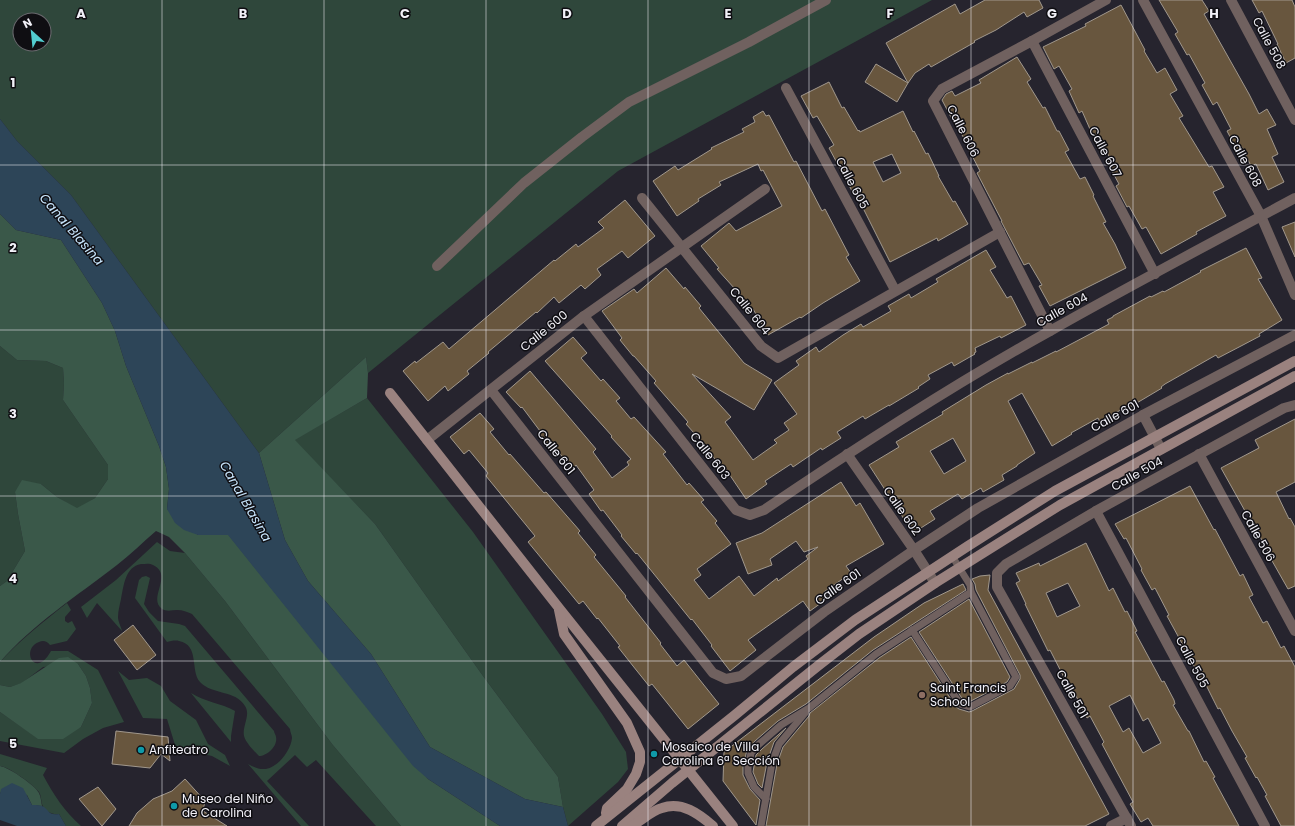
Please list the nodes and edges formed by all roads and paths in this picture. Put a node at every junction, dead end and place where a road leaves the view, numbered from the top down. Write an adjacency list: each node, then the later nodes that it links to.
1 (826, 0): 14 (street)
2 (1106, 0): 5 (street, Calle 606)
3 (1143, 0): 11 (street, Calle 608)
4 (1231, 0): 7 (street, Calle 508)
5 (1032, 41): 12 (street, Calle 606); 15 (street, Calle 607)
6 (786, 88): 16 (street, Calle 605)
7 (1295, 120)
8 (765, 189): 13 (street, Calle 600)
9 (642, 198): 13 (street)
10 (1295, 198): 11 (street, Calle 604)
11 (1260, 216): 15 (street, Calle 604); 17 (street, Calle 608)
12 (1000, 232): 16 (street, Calle 604); 19 (street, Calle 606)
13 (681, 247): 16 (street, Calle 604); 18 (street, Calle 600)
14 (437, 266)
15 (1155, 274): 19 (street, Calle 604)
16 (895, 290)
17 (1295, 295)
18 (584, 316): 23 (street, Calle 600); 30 (street, Calle 603)
19 (1050, 331): 30 (street, Calle 604)
20 (1295, 335): 26 (street, Calle 601)
21 (1295, 361): 27 (street)
22 (1295, 376): 29 (street)
23 (491, 390): 28 (street, Calle 600); 33 (street, Calle 601)
24 (390, 393): 28 (street)
25 (1295, 405): 31 (street, Calle 504)
26 (1143, 415): 27 (street); 33 (street, Calle 601)
27 (1154, 437): 29 (street); 34 (street)
28 (426, 440): 40 (street)
29 (1161, 449): 35 (street)
30 (847, 454): 33 (street, Calle 602)
31 (1199, 454): 32 (street, Calle 504); 42 (street, Calle 506)
32 (1096, 511): 37 (street, Calle 504); 56 (street, Calle 505)
33 (914, 550): 36 (street, Calle 602)
34 (952, 556): 35 (lane); 36 (street)
35 (959, 568): 38 (street); 39 (lane)
36 (928, 572): 38 (street, Calle 602); 44 (street)
37 (997, 573): 48 (street, Calle 501)
38 (935, 583): 45 (street)
39 (971, 592): 41 (lane); 41 (lane)
40 (559, 608): 44 (street); 47 (street)
41 (912, 630): 43 (lane)
42 (1295, 631)
43 (809, 708): 46 (lane); 46 (lane)
44 (680, 758): 45 (street); 47 (street)
45 (689, 770): 50 (street); 53 (street)
46 (766, 799): 54 (lane)
47 (605, 818): 49 (street)
48 (1129, 822): 55 (street)
49 (596, 826)
50 (622, 826)
51 (632, 826): 52 (street)
52 (714, 826)
53 (733, 826)
54 (761, 826)
55 (1111, 826)
56 (1265, 826)

